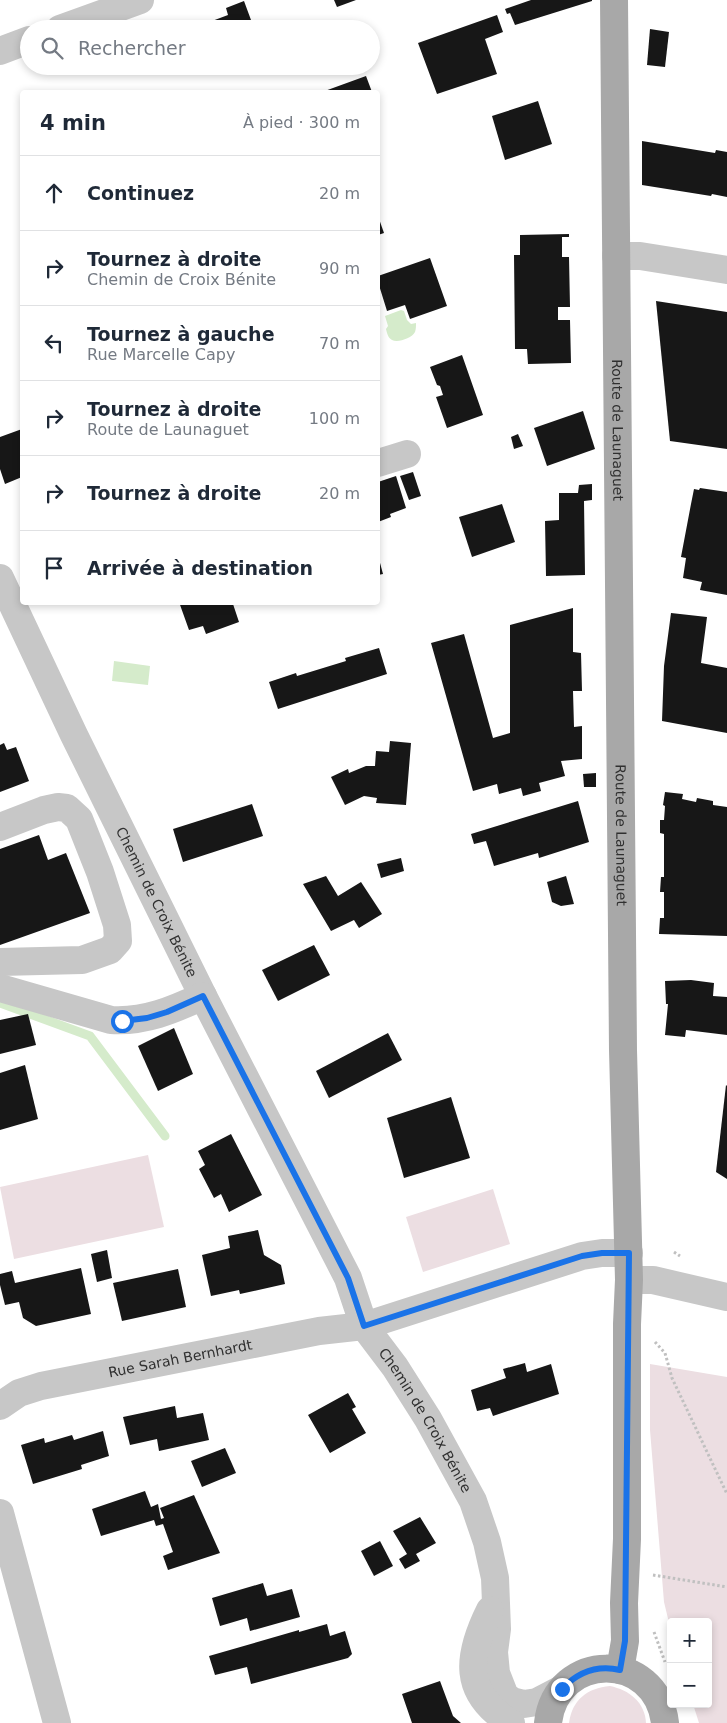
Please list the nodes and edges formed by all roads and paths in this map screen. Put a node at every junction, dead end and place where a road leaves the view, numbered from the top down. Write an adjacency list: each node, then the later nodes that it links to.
1 (140, 0): 3 (street)
2 (614, 0): 6 (main road, Route de Launaguet)
3 (85, 20)
4 (20, 43): 5 (street)
5 (0, 51)
6 (616, 256): 7 (street); 17 (main road, Route de Launaguet)
7 (727, 270)
8 (407, 454): 9 (street)
9 (380, 462)
10 (9, 581): 12 (street, Chemin de Croix Bénite)
11 (0, 827): 13 (street)
12 (134, 858): 13 (street); 16 (street, Chemin de Croix Bénite)
13 (100, 872): 14 (street)
14 (0, 962)
15 (0, 988): 16 (street)
16 (203, 996): 20 (street, Chemin de Croix Bénite)
17 (629, 1253): 18 (main road, Route de Launaguet); 20 (street, Rue Sarah Bernhardt)
18 (629, 1280): 19 (street); 28 (main road, Route de Launaguet)
19 (727, 1298)
20 (364, 1326): 22 (street, Rue Sarah Bernhardt); 27 (street, Chemin de Croix Bénite)
21 (650, 1337): 23 (path)
22 (0, 1406)
23 (727, 1494)
24 (0, 1513): 30 (street)
25 (652, 1575): 26 (path)
26 (727, 1587)
27 (495, 1600): 29 (street, Chemin de Croix Bénite); 31 (street, Chemin de Croix Bénite)
28 (620, 1670): 29 (main road); 33 (main road)
29 (562, 1689): 32 (main road)
30 (57, 1723)
31 (511, 1723)
32 (548, 1723)
33 (665, 1723)

